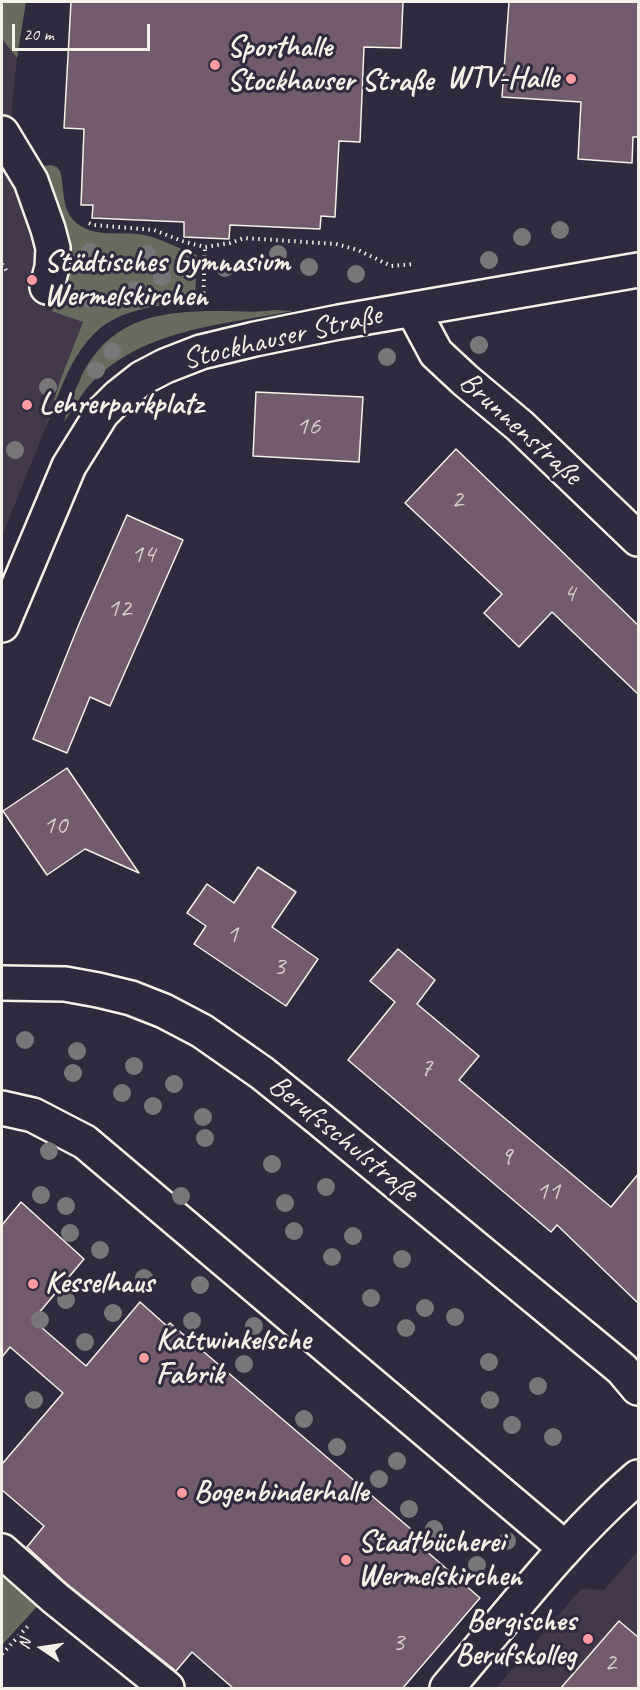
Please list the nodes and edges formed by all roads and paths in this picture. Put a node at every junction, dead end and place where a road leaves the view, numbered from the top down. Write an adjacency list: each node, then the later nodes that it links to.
1 (2, 133): 6 (street)
2 (86, 221): 3 (path)
3 (205, 247): 4 (path); 7 (path)
4 (415, 264)
5 (639, 270): 8 (street, Stockhauser Straße)
6 (47, 287)
7 (203, 305)
8 (413, 309): 9 (street, Brunnenstraße); 10 (street, Stockhauser Straße)
9 (639, 540)
10 (2, 625)
11 (2, 983): 13 (street, Berufsschulstraße)
12 (2, 1108): 15 (street)
13 (639, 1388)
14 (639, 1477): 15 (street)
15 (565, 1548): 18 (street)
16 (2, 1551): 17 (street)
17 (167, 1689)
18 (447, 1689)

